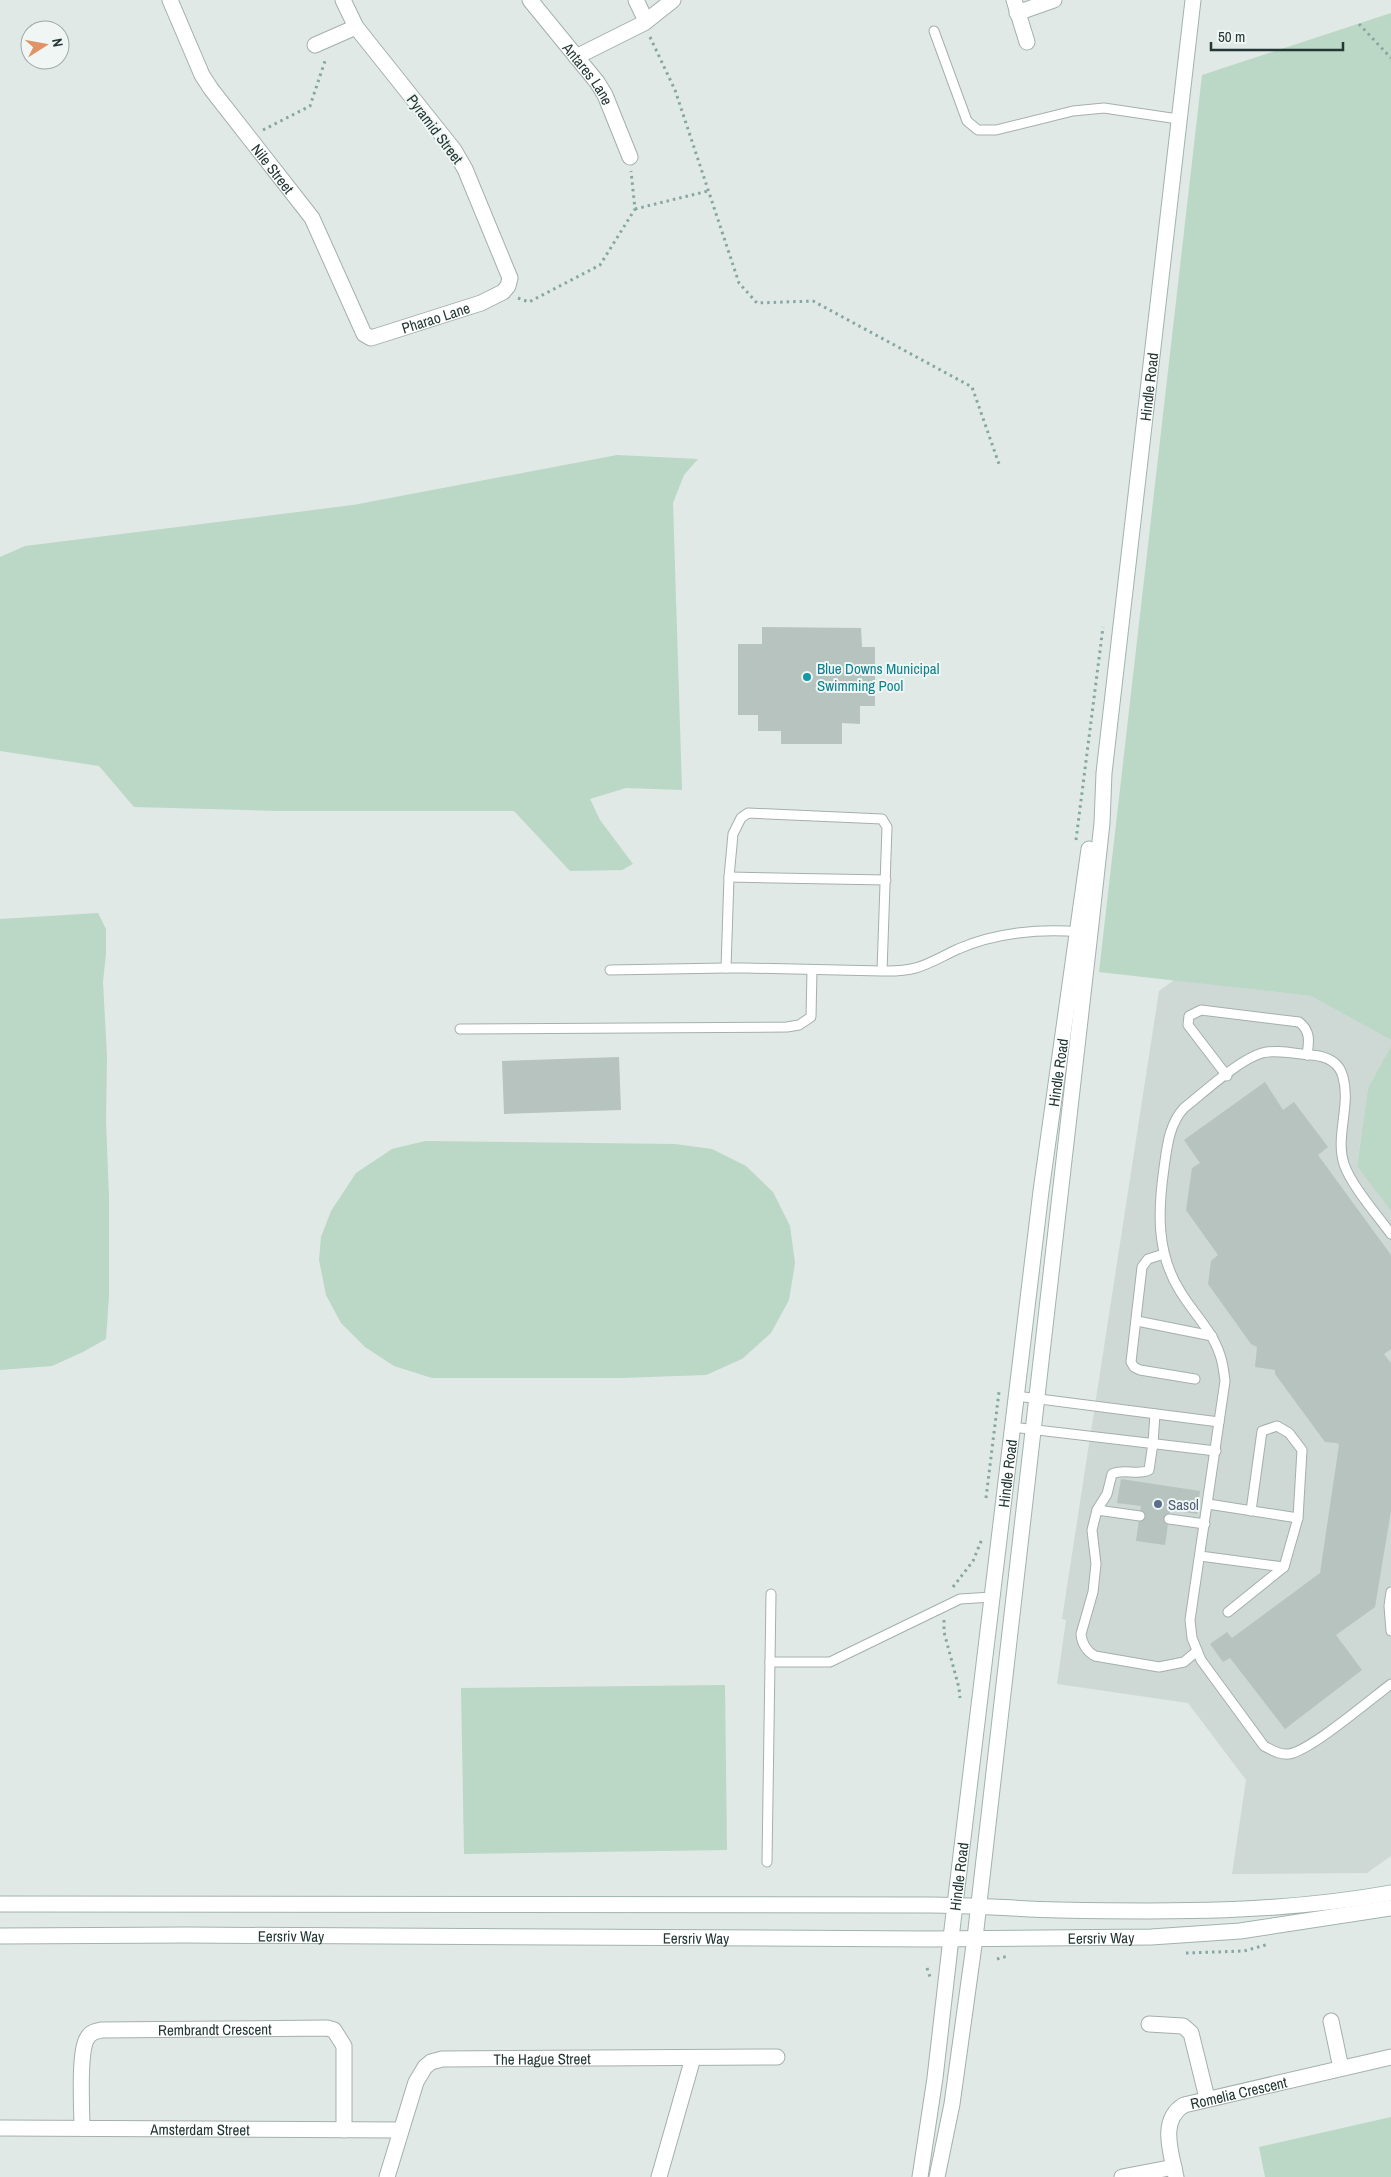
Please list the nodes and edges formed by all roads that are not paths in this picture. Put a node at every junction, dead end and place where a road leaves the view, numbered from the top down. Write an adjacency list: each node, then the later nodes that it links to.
1 (170, 0): 18 (main road, Nile Street)
2 (530, 0): 14 (main road, Antares Lane)
3 (636, 0): 9 (main road)
4 (673, 0): 9 (main road)
5 (1054, 0): 8 (main road)
6 (1193, 0): 15 (main road, Hindle Road)
7 (346, 1): 10 (main road, Pyramid Street)
8 (1015, 6): 12 (main road)
9 (645, 22): 14 (main road)
10 (356, 27): 13 (main road); 17 (main road, Pyramid Street)
11 (934, 31): 15 (lane)
12 (1027, 42)
13 (315, 45)
14 (576, 56): 16 (main road, Antares Lane)
15 (1178, 119): 21 (main road, Hindle Road)
16 (630, 157)
17 (501, 294): 18 (main road, Pharao Lane)
18 (371, 338)
19 (728, 878): 20 (lane); 20 (lane); 22 (lane)
20 (886, 880): 25 (lane)
21 (1083, 932): 25 (lane); 34 (main road, Hindle Road); 35 (main road, Hindle Road)
22 (726, 968): 23 (lane); 24 (lane)
23 (610, 970)
24 (812, 970): 25 (lane); 26 (lane)
25 (882, 972)
26 (460, 1029)
27 (1307, 1055): 28 (lane); 28 (lane); 29 (lane)
28 (1227, 1076): 30 (lane)
29 (1391, 1234)
30 (1164, 1254): 31 (lane); 32 (lane)
31 (1137, 1321): 32 (lane); 33 (lane)
32 (1212, 1336): 37 (lane)
33 (1195, 1379)
34 (1016, 1396): 35 (lane); 38 (main road, Hindle Road)
35 (1036, 1398): 36 (lane); 39 (main road, Hindle Road)
36 (1155, 1414): 37 (lane); 40 (lane)
37 (1219, 1422): 41 (lane)
38 (1012, 1427): 39 (lane); 53 (main road, Hindle Road)
39 (1033, 1430): 40 (lane); 63 (main road, Hindle Road)
40 (1154, 1443): 41 (lane); 43 (lane)
41 (1216, 1451): 42 (lane)
42 (1208, 1504): 44 (lane); 48 (lane)
43 (1097, 1510): 45 (lane); 56 (lane)
44 (1251, 1511): 46 (lane); 46 (lane)
45 (1140, 1516)
46 (1298, 1518): 50 (lane)
47 (1169, 1520): 48 (lane)
48 (1205, 1524): 49 (lane)
49 (1200, 1556): 50 (lane); 56 (lane)
50 (1284, 1568): 54 (lane)
51 (1391, 1592): 55 (lane)
52 (771, 1594): 57 (lane)
53 (992, 1597): 57 (lane); 62 (main road, Hindle Road)
54 (1228, 1612)
55 (1391, 1632)
56 (1197, 1651): 58 (lane)
57 (770, 1662): 59 (lane)
58 (1391, 1684)
59 (767, 1862)
60 (1391, 1893): 63 (main road, Eersriv Way)
61 (0, 1904): 62 (main road, Eersriv Way)
62 (955, 1905): 63 (main road, Eersriv Way); 66 (main road, Hindle Road)
63 (978, 1906): 67 (main road, Hindle Road)
64 (1391, 1908): 67 (main road, Eersriv Way)
65 (0, 1936): 66 (main road, Eersriv Way)
66 (950, 1938): 67 (main road, Eersriv Way); 82 (main road, Hindle Road)
67 (975, 1938): 83 (main road, Hindle Road)
68 (1331, 2021): 73 (main road)
69 (1149, 2024): 74 (main road)
70 (777, 2057): 72 (main road, The Hague Street)
71 (1391, 2057): 73 (main road, Romelia Crescent)
72 (693, 2058): 78 (main road, The Hague Street); 81 (main road)
73 (1341, 2068): 74 (main road, Romelia Crescent)
74 (1207, 2098): 79 (main road, Romelia Crescent)
75 (0, 2128): 76 (main road, Amsterdam Street)
76 (82, 2128): 77 (main road, Amsterdam Street); 77 (main road, Rembrandt Crescent)
77 (344, 2130): 78 (main road, Amsterdam Street)
78 (400, 2130): 80 (main road, The Hague Street)
79 (1175, 2172): 84 (main road)
80 (387, 2177)
81 (660, 2177)
82 (920, 2177)
83 (937, 2177)
84 (1122, 2177)

